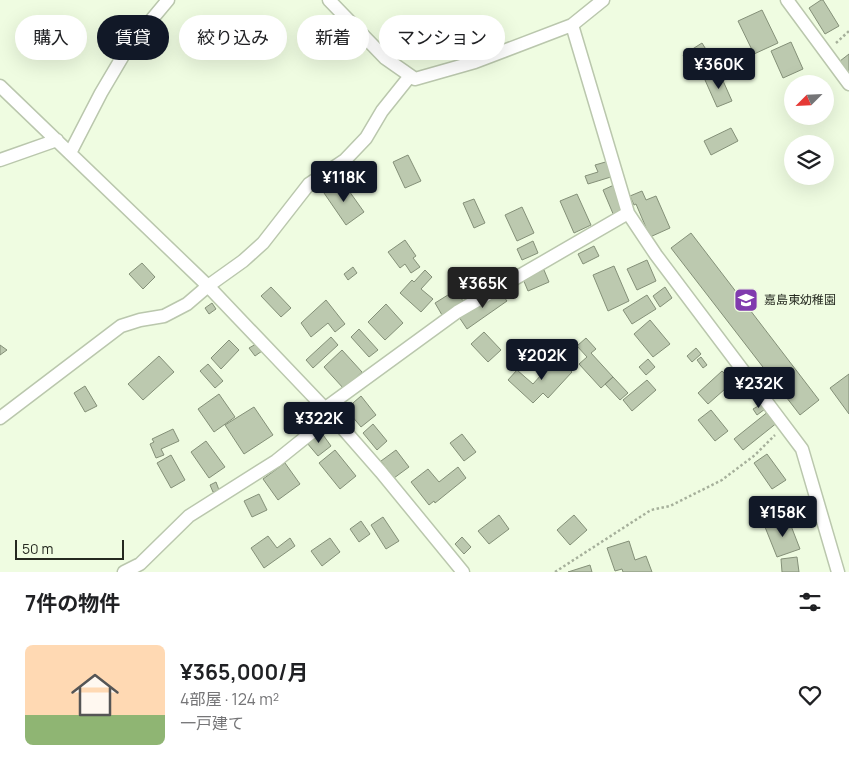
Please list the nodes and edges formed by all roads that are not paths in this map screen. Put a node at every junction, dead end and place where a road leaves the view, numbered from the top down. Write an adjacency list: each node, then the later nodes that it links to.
1 (168, 0): 10 (street)
2 (329, 0): 6 (street)
3 (603, 0): 5 (street)
4 (787, 0): 7 (street)
5 (572, 25): 6 (street); 12 (street)
6 (410, 76): 13 (street)
7 (849, 84)
8 (0, 86): 9 (street)
9 (57, 140): 10 (street); 11 (street)
10 (70, 153): 13 (street)
11 (0, 160)
12 (628, 213): 14 (street); 18 (street)
13 (208, 286): 14 (street); 15 (street)
14 (328, 413): 16 (street); 17 (street)
15 (0, 418)
16 (124, 572)
17 (463, 572)
18 (838, 572)

